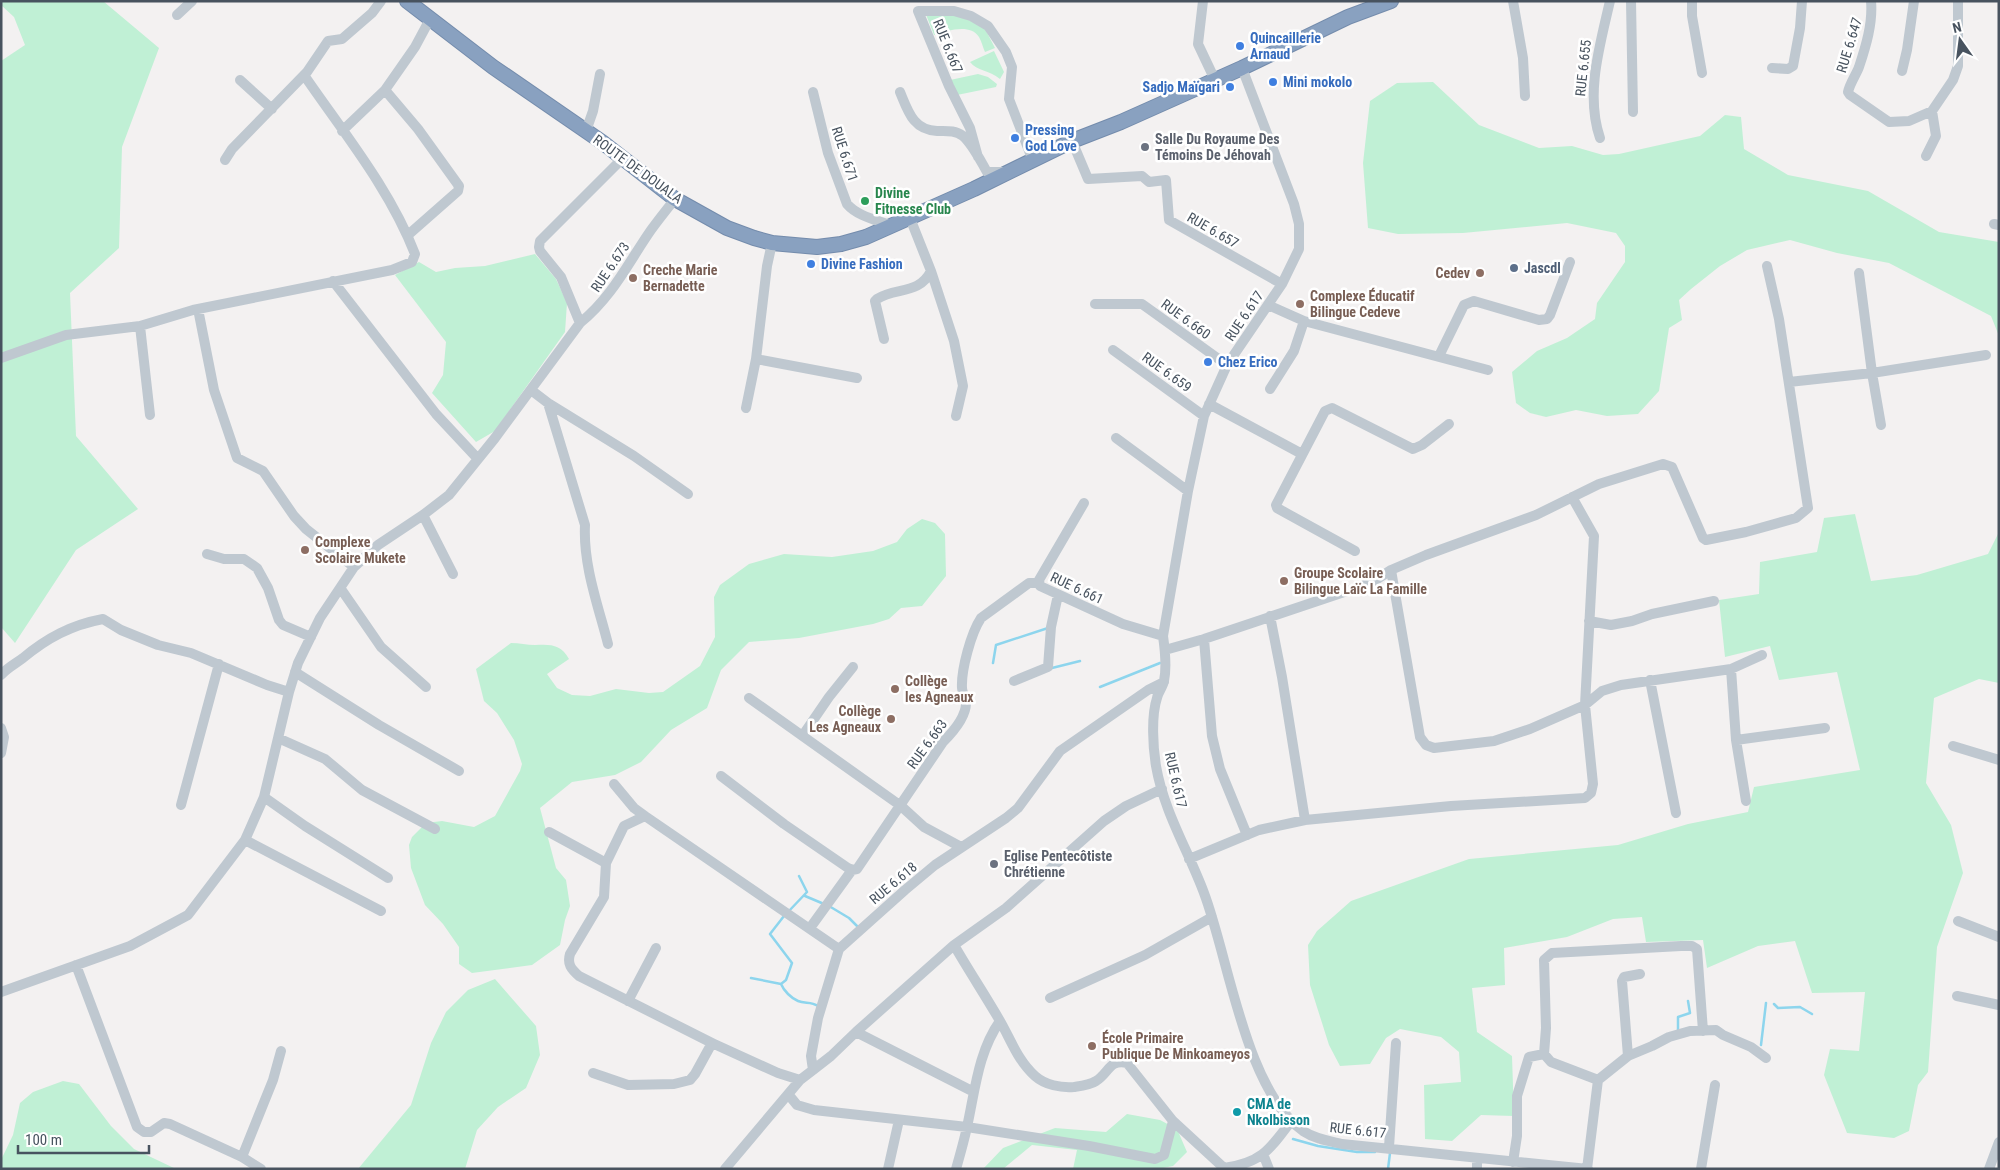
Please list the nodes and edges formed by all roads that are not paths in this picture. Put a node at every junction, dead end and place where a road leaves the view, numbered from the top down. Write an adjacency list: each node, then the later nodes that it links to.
1 (192, 1): 14 (street)
2 (381, 1): 21 (street)
3 (407, 1): 15 (highway, ROUTE DE DOUALA)
4 (1203, 1): 23 (street)
5 (1391, 1): 16 (highway, ROUTE DE DOUALA)
6 (1513, 1): 27 (street)
7 (1610, 1): 33 (street, RUE 6.655)
8 (1631, 1): 30 (street)
9 (1692, 1): 19 (street)
10 (1802, 1): 17 (street)
11 (1871, 1): 29 (street, RUE 6.647)
12 (1914, 1): 18 (street)
13 (1958, 1): 29 (street)
14 (177, 16)
15 (430, 19): 24 (street); 32 (highway, ROUTE DE DOUALA)
16 (1242, 68): 23 (highway, ROUTE DE DOUALA); 51 (street, RUE 6.617)
17 (1772, 68)
18 (1902, 70)
19 (1702, 73)
20 (600, 74): 32 (street)
21 (304, 75): 28 (street); 31 (street)
22 (240, 80): 28 (street)
23 (1215, 80): 34 (highway, ROUTE DE DOUALA)
24 (385, 90): 31 (street); 44 (street)
25 (813, 92): 43 (street, RUE 6.671)
26 (900, 92): 36 (street)
27 (1525, 96)
28 (272, 109): 38 (street)
29 (1932, 111): 35 (street)
30 (1633, 112)
31 (342, 130): 44 (street)
32 (586, 131): 37 (highway, ROUTE DE DOUALA)
33 (1600, 138)
34 (1072, 141): 39 (highway, ROUTE DE DOUALA); 51 (street, RUE 6.657)
35 (1926, 156)
36 (978, 157): 39 (street, RUE 6.667); 40 (street)
37 (623, 158): 41 (highway, ROUTE DE DOUALA); 56 (street)
38 (225, 160)
39 (1033, 161): 40 (highway, ROUTE DE DOUALA)
40 (1007, 172): 42 (highway, ROUTE DE DOUALA)
41 (676, 199): 45 (highway, ROUTE DE DOUALA); 56 (street, RUE 6.673)
42 (910, 218): 43 (highway, ROUTE DE DOUALA); 48 (street)
43 (892, 226): 45 (highway, ROUTE DE DOUALA)
44 (408, 235): 50 (street)
45 (772, 243): 63 (street)
46 (1570, 262): 61 (street)
47 (1767, 266): 68 (street)
48 (931, 271): 58 (street); 75 (street)
49 (1859, 273): 66 (street)
50 (333, 281): 54 (street); 81 (street)
51 (1282, 284): 53 (street, RUE 6.617)
52 (1095, 304): 64 (street, RUE 6.660)
53 (1268, 305): 55 (street); 64 (street, RUE 6.617)
54 (198, 309): 57 (street); 89 (street)
55 (1304, 322): 61 (street); 69 (street)
56 (580, 323): 70 (street, RUE 6.673)
57 (140, 326): 62 (street); 74 (street)
58 (884, 339)
59 (1113, 350): 76 (street, RUE 6.659)
60 (1986, 355): 66 (street)
61 (1438, 356): 65 (street)
62 (1, 358)
63 (756, 359): 67 (street); 73 (street)
64 (1227, 365): 72 (street, RUE 6.617)
65 (1488, 370)
66 (1872, 373): 68 (street); 78 (street)
67 (857, 378)
68 (1789, 382): 84 (street)
69 (1270, 389)
70 (531, 390): 71 (street); 81 (street, RUE 6.673)
71 (548, 403): 83 (street); 101 (street)
72 (1209, 404): 76 (street, RUE 6.617); 80 (street)
73 (746, 408)
74 (150, 415)
75 (956, 416)
76 (1204, 416): 82 (street, RUE 6.617)
77 (1449, 424): 80 (street)
78 (1881, 425)
79 (1116, 438): 82 (street)
80 (1302, 454): 87 (street)
81 (478, 459): 86 (street, RUE 6.673)
82 (1188, 491): 98 (street, RUE 6.617)
83 (688, 494)
84 (1572, 497): 90 (street); 97 (street)
85 (1084, 504): 92 (street, RUE 6.661)
86 (423, 515): 89 (street, RUE 6.673); 91 (street)
87 (1355, 551)
88 (207, 554): 99 (street)
89 (354, 567): 93 (street, RUE 6.673)
90 (1391, 570): 96 (street); 115 (street)
91 (453, 574)
92 (1038, 583): 94 (street, RUE 6.661); 131 (street, RUE 6.663)
93 (341, 589): 99 (street, RUE 6.673); 112 (street)
94 (1058, 595): 98 (street, RUE 6.661); 110 (street)
95 (1714, 601): 97 (street)
96 (1270, 616): 100 (street); 134 (street)
97 (1589, 621): 115 (street)
98 (1163, 636): 102 (street, RUE 6.617)
99 (311, 637): 107 (street, RUE 6.673)
100 (1204, 639): 102 (street); 137 (street)
101 (608, 644)
102 (1165, 650): 111 (street, RUE 6.617)
103 (1762, 655): 106 (street)
104 (219, 664): 108 (street); 113 (street); 130 (street)
105 (853, 667): 118 (street)
106 (1730, 669): 109 (street); 120 (street)
107 (295, 672): 113 (street, RUE 6.673); 124 (street)
108 (1, 675)
109 (1650, 680): 115 (street); 132 (street)
110 (1014, 681)
111 (1164, 682): 127 (street, RUE 6.617); 139 (street, RUE 6.618)
112 (426, 687)
113 (289, 692): 119 (street, RUE 6.673)
114 (749, 698): 118 (street)
115 (1585, 705): 134 (street)
116 (1, 728): 122 (street)
117 (1825, 728): 120 (street)
118 (803, 735): 131 (street)
119 (278, 738): 128 (street, RUE 6.673); 135 (street)
120 (1736, 740): 129 (street)
121 (1952, 746): 123 (street)
122 (1, 754)
123 (1999, 760)
124 (459, 771)
125 (721, 776): 142 (street)
126 (614, 784): 133 (street)
127 (1162, 789): 140 (street, RUE 6.617); 149 (street)
128 (264, 797): 138 (street, RUE 6.673); 143 (street)
129 (1746, 801)
130 (181, 805)
131 (901, 806): 139 (street); 142 (street, RUE 6.663)
132 (1676, 812)
133 (645, 816): 141 (street); 147 (street)
134 (1305, 820): 137 (street)
135 (434, 829)
136 (549, 832): 141 (street)
137 (1247, 834): 140 (street)
138 (245, 840): 144 (street); 152 (street, RUE 6.673)
139 (962, 847): 151 (street, RUE 6.618)
140 (1189, 859): 145 (street, RUE 6.617)
141 (606, 863): 157 (street)
142 (852, 870): 147 (street, RUE 6.663)
143 (388, 878)
144 (381, 911)
145 (1212, 917): 156 (street); 176 (street, RUE 6.617)
146 (1958, 921): 148 (street)
147 (810, 928): 151 (street)
148 (1999, 937)
149 (954, 945): 159 (street); 161 (street)
150 (656, 948): 157 (street)
151 (838, 949): 168 (street)
152 (76, 965): 154 (street, RUE 6.673); 182 (street)
153 (1640, 974): 166 (street)
154 (1, 992)
155 (1958, 996): 158 (street)
156 (1050, 998)
157 (628, 1001): 162 (street)
158 (1999, 1005)
159 (1000, 1021): 173 (street); 177 (street)
160 (1703, 1031): 165 (street); 166 (street); 167 (street)
161 (856, 1032): 168 (street); 173 (street)
162 (712, 1043): 169 (street); 170 (street)
163 (1396, 1043): 180 (street)
164 (281, 1051): 182 (street)
165 (1544, 1054): 171 (street); 184 (street)
166 (1628, 1056): 171 (street)
167 (1766, 1058)
168 (813, 1070): 170 (street)
169 (593, 1072)
170 (800, 1080): 174 (street)
171 (1598, 1080): 191 (street)
172 (1714, 1085): 192 (street)
173 (972, 1091): 178 (street)
174 (788, 1094): 175 (street); 186 (street)
175 (899, 1120): 178 (street); 187 (street)
176 (1292, 1120): 180 (street, RUE 6.617); 181 (street)
177 (1174, 1121): 178 (street); 181 (street)
178 (967, 1126): 188 (street)
179 (1999, 1142): 193 (street)
180 (1390, 1147): 183 (street, RUE 6.617)
181 (1263, 1154): 189 (street)
182 (242, 1157): 185 (street)
183 (1478, 1158): 184 (street, RUE 6.617); 190 (street)
184 (1513, 1162): 191 (street, RUE 6.617)
185 (261, 1169)
186 (725, 1169)
187 (888, 1169)
188 (956, 1169)
189 (1268, 1169)
190 (1477, 1169)
191 (1587, 1169)
192 (1701, 1169)
193 (1989, 1169)

